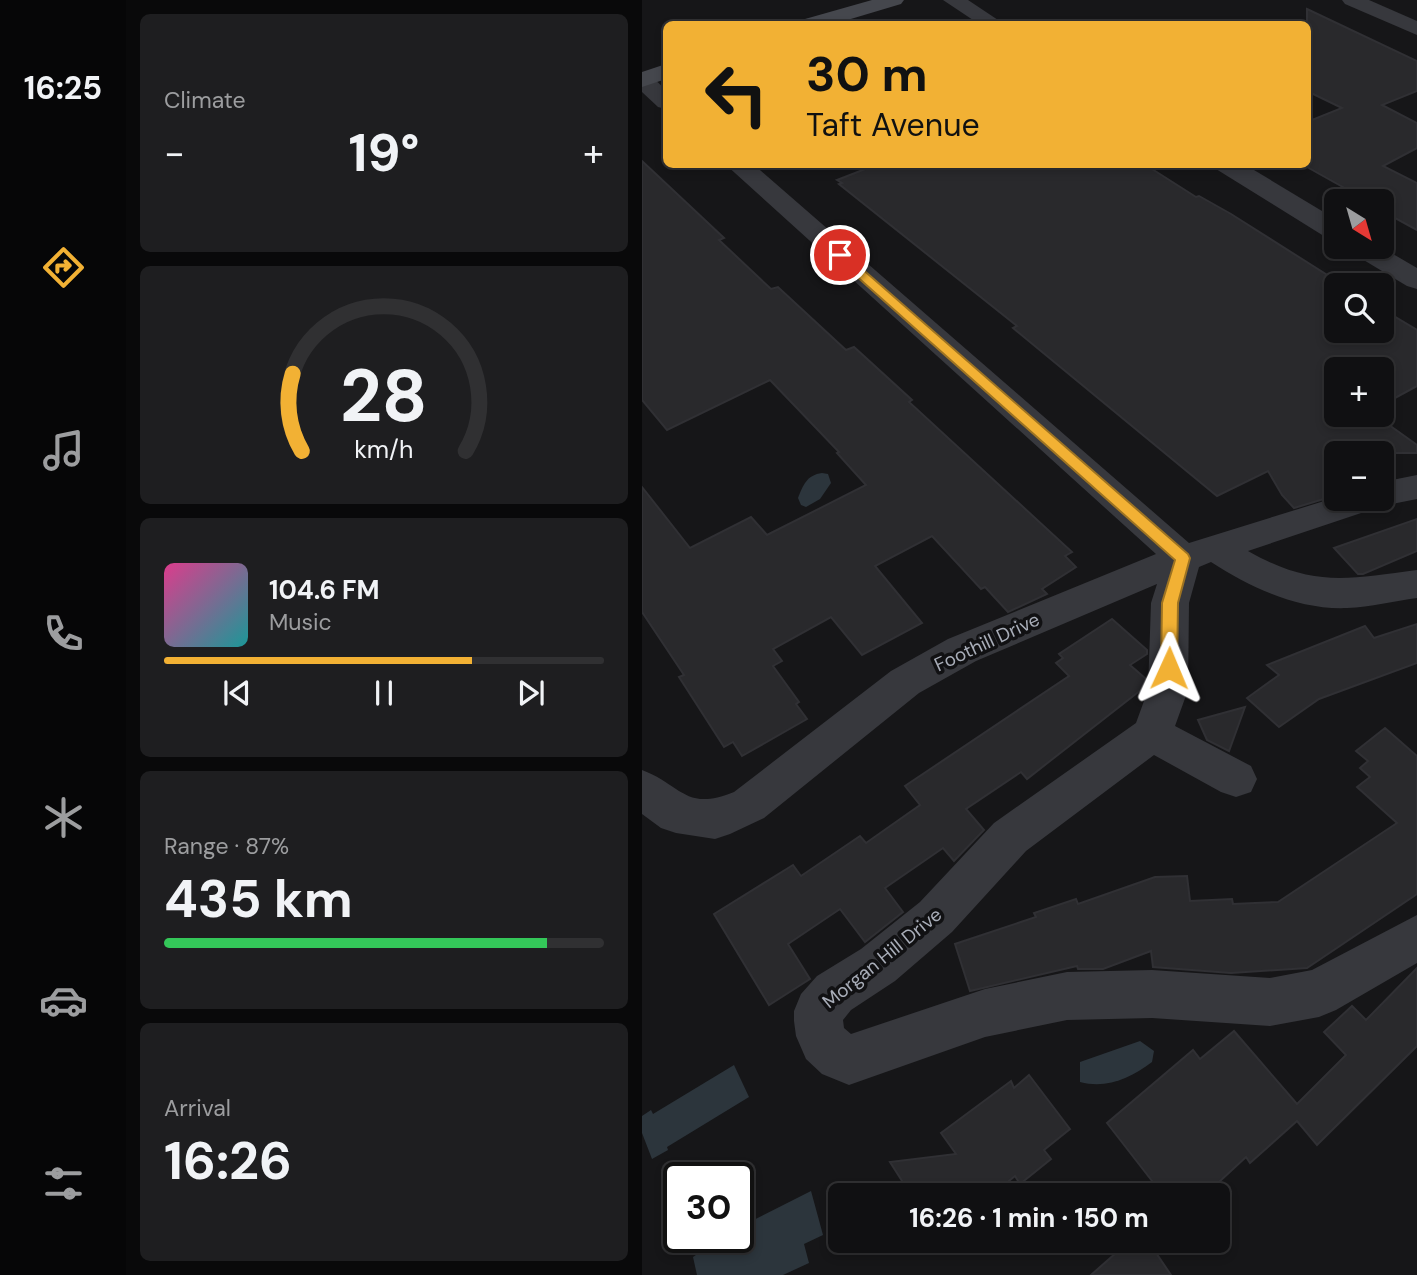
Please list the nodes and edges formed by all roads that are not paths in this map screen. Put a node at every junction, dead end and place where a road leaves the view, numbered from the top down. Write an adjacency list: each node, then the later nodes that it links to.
1 (894, 0): 4 (main road)
2 (953, 0): 5 (street)
3 (1352, 0): 6 (street)
4 (823, 21)
5 (988, 21)
6 (1417, 29)
7 (663, 72): 8 (main road)
8 (642, 80): 9 (street)
9 (663, 99)
10 (742, 168): 18 (street)
11 (1232, 168): 12 (street)
12 (1324, 224)
13 (1382, 259): 14 (street)
14 (1417, 280)
15 (1417, 487): 16 (street)
16 (1394, 492)
17 (1332, 511): 18 (street, Foothill Drive)
18 (1200, 554): 19 (street); 20 (street); 22 (street, Foothill Drive)
19 (1417, 584)
20 (1152, 734): 21 (street); 23 (street, Morgan Hill Drive)
21 (1236, 779)
22 (642, 789)
23 (1417, 937)

